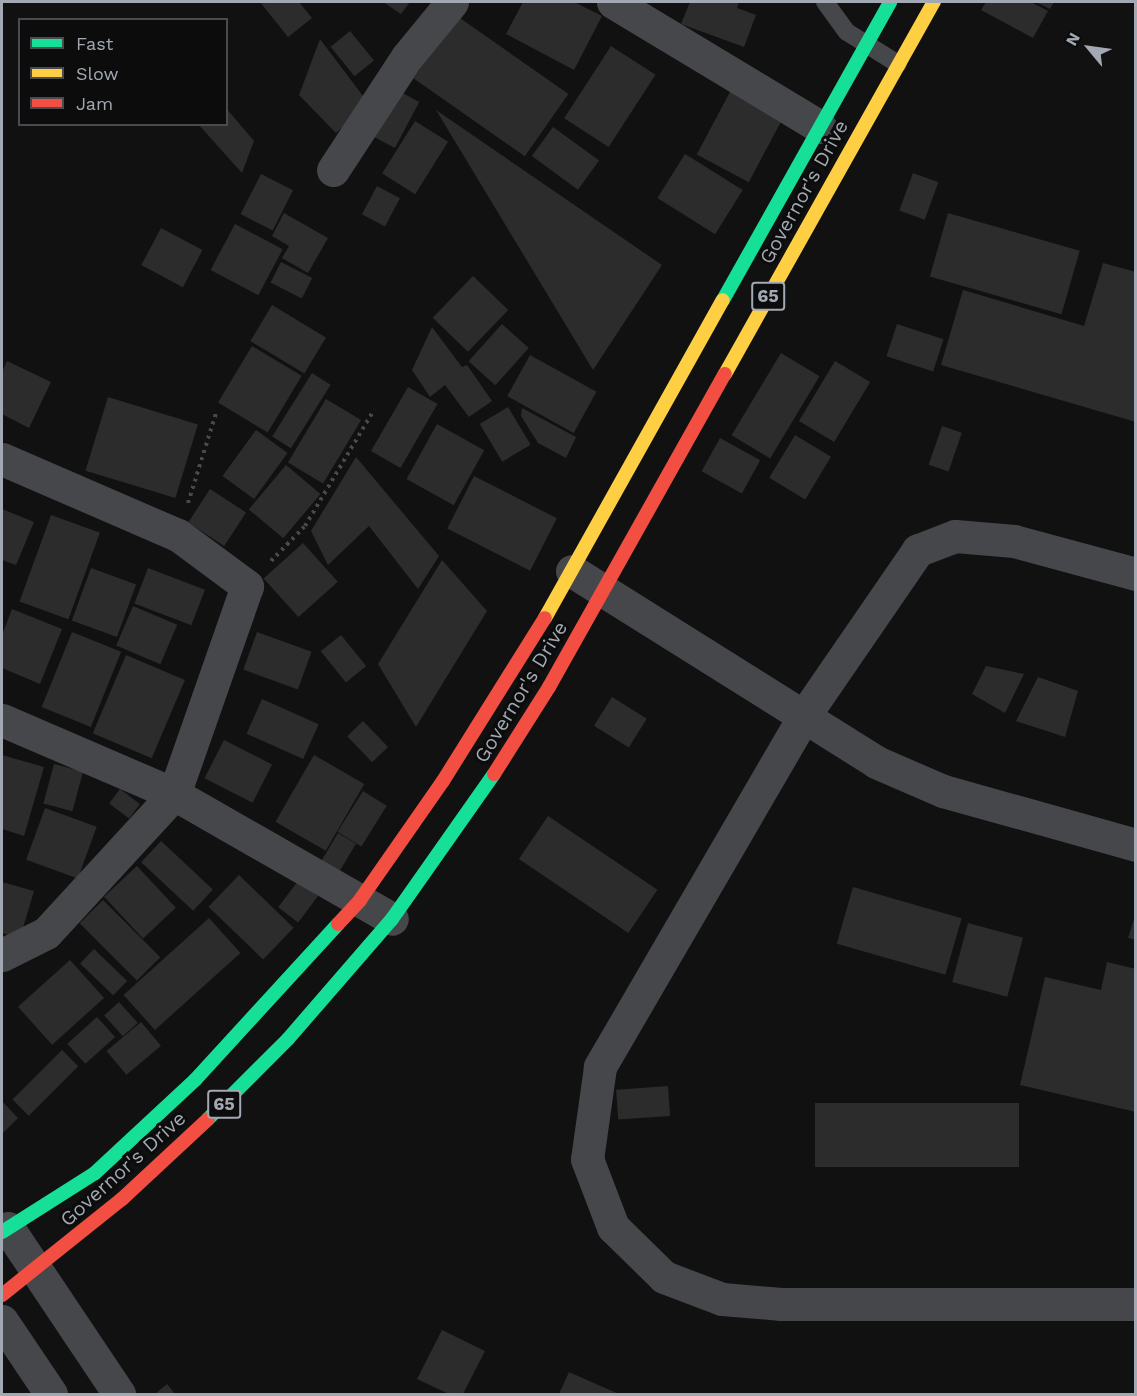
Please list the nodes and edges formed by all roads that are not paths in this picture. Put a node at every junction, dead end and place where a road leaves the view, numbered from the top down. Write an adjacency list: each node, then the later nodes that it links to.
1 (452, 2): 9 (street)
2 (613, 2): 8 (street)
3 (825, 2): 6 (lane)
4 (890, 2): 6 (highway, Governor's Drive / 65)
5 (934, 2): 7 (highway, Governor's Drive / 65)
6 (865, 47): 7 (lane); 8 (highway, Governor's Drive / 65)
7 (898, 64): 11 (highway, Governor's Drive / 65)
8 (820, 127): 10 (highway, Governor's Drive / 65)
9 (333, 170)
10 (742, 266): 11 (highway); 13 (highway, Governor's Drive / 65)
11 (775, 284): 15 (highway, Governor's Drive / 65)
12 (2, 459): 18 (street)
13 (572, 571): 15 (street); 20 (highway, Governor's Drive / 65)
14 (1136, 574): 16 (street)
15 (604, 590): 16 (street); 21 (highway, Governor's Drive / 65)
16 (804, 716): 19 (street); 26 (street)
17 (2, 720): 18 (street)
18 (174, 794): 20 (street); 22 (street)
19 (1136, 845)
20 (360, 900): 21 (street); 23 (highway, Governor's Drive / 65)
21 (392, 919): 24 (highway, Governor's Drive / 65)
22 (2, 955)
23 (5, 1230): 24 (street)
24 (37, 1270): 25 (highway, Governor's Drive / 65); 29 (street)
25 (2, 1295)
26 (1136, 1304)
27 (2, 1321): 28 (street)
28 (51, 1395)
29 (119, 1395)

